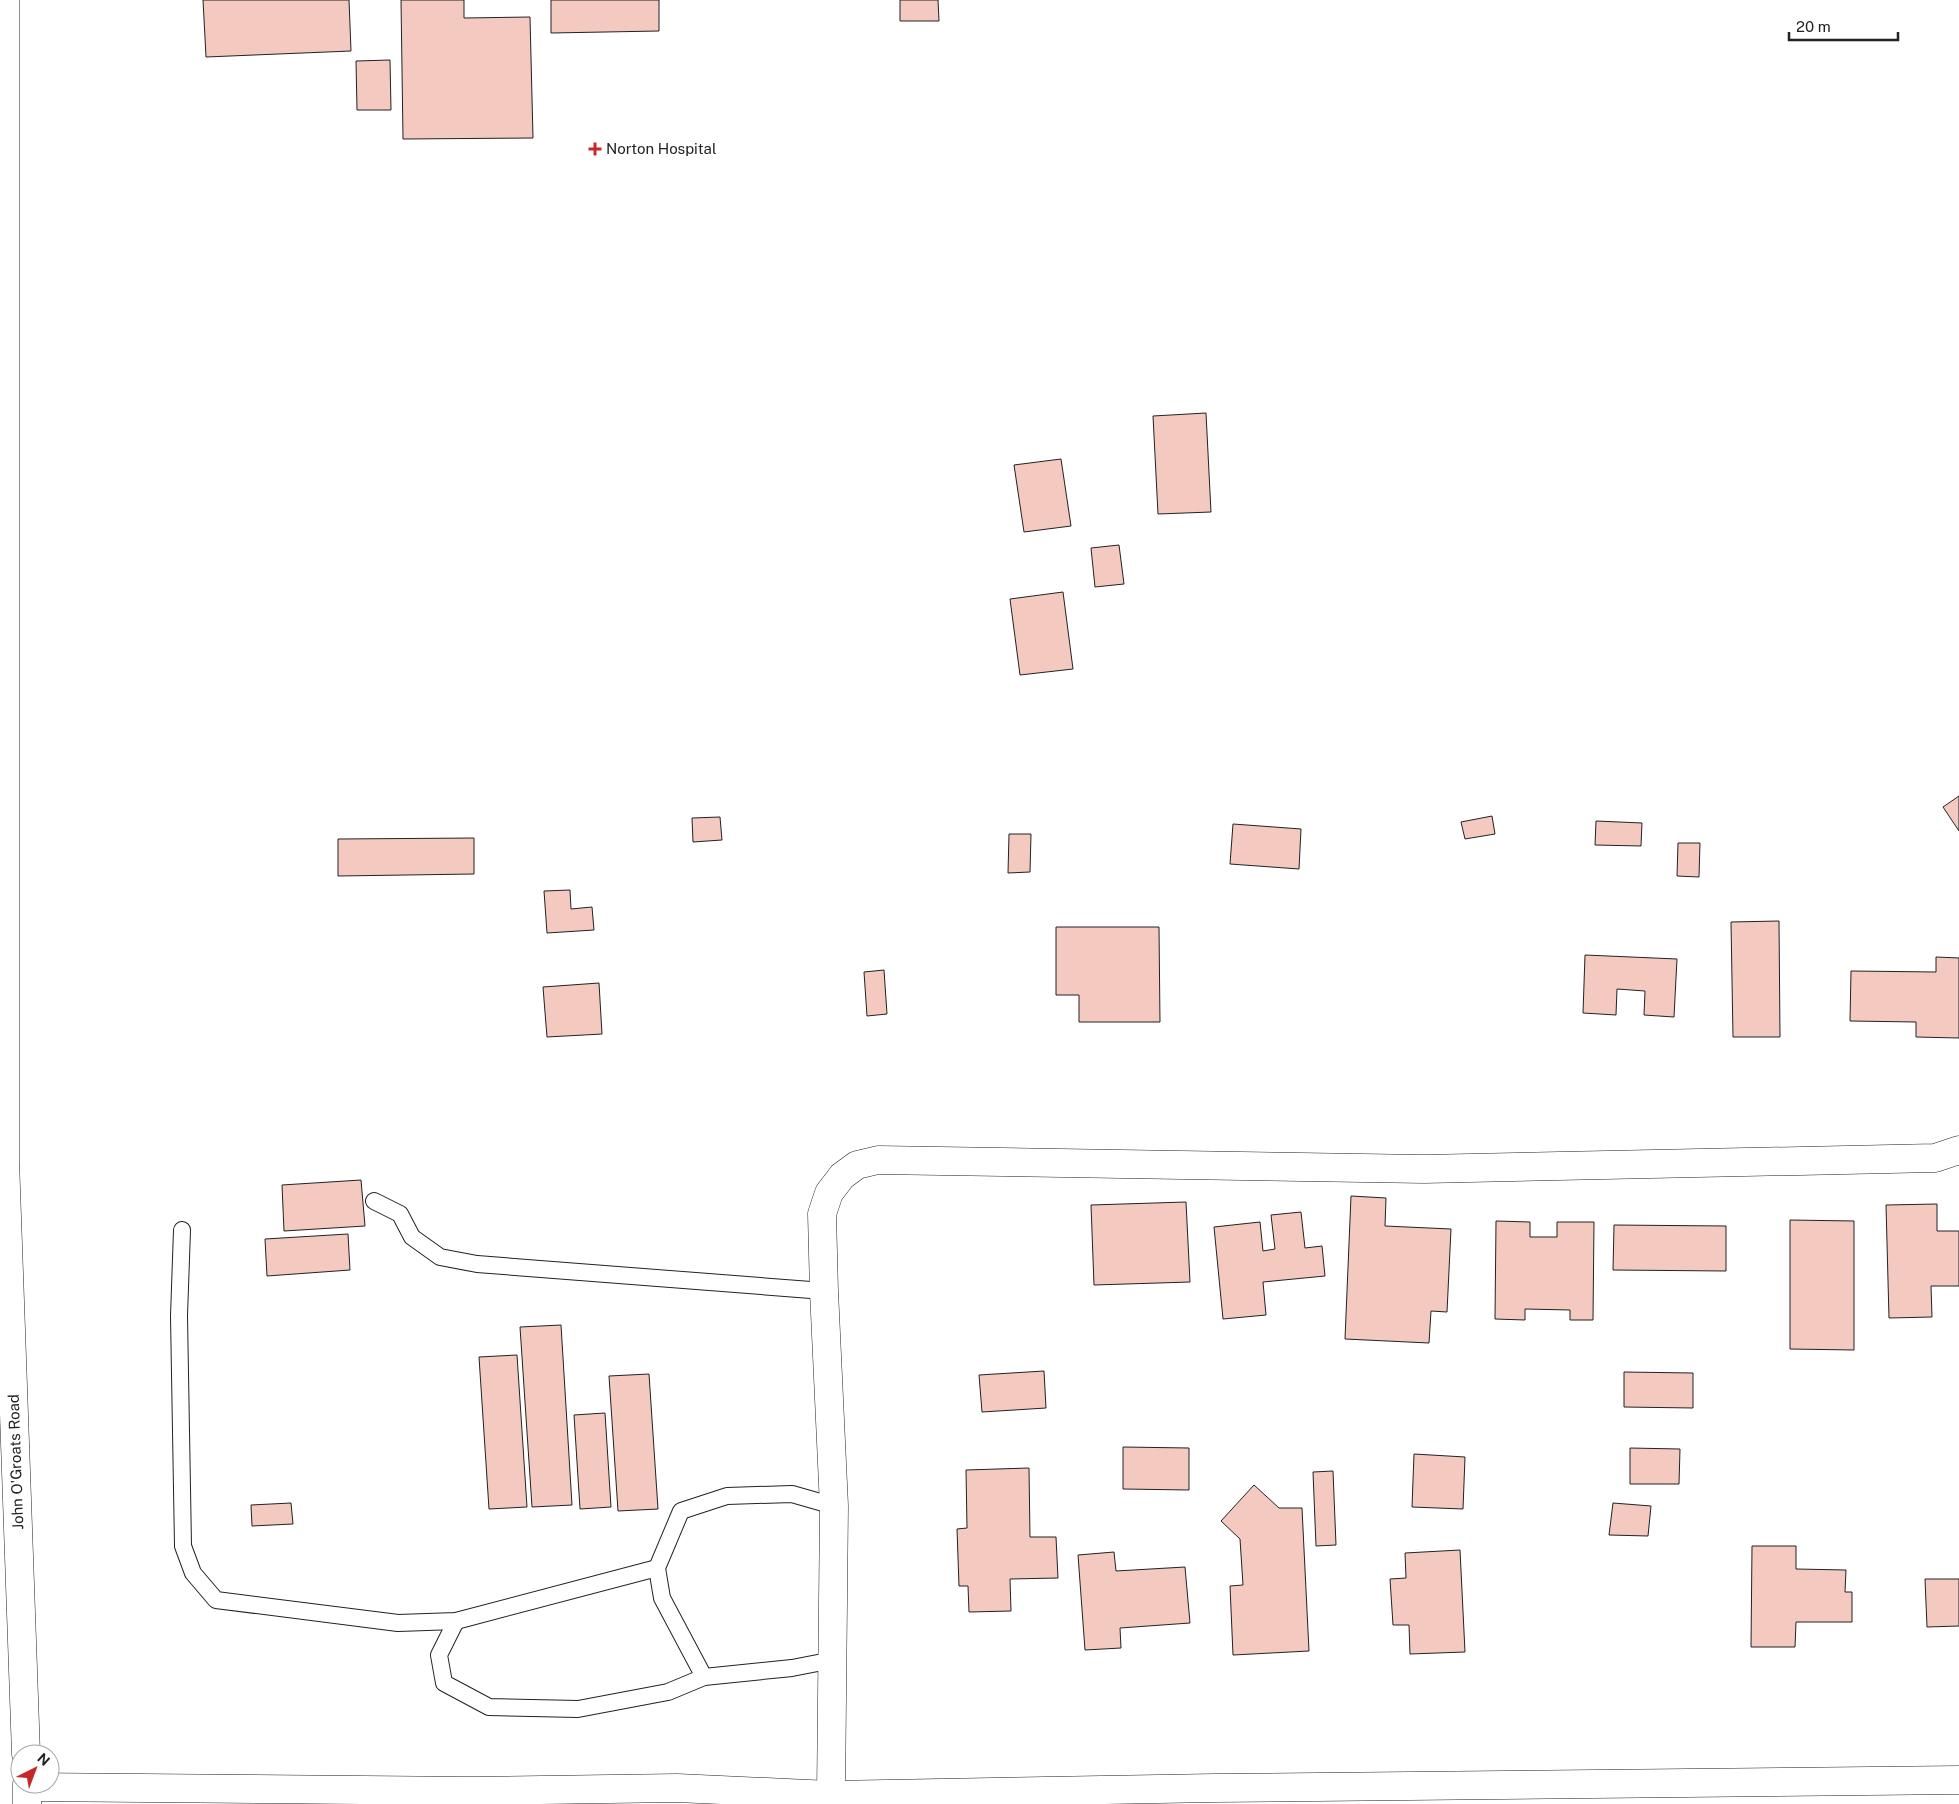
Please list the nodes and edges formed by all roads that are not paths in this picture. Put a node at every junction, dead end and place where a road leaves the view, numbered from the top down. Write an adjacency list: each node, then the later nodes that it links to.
1 (5, 0): 3 (street, John O'Groats Road)
2 (1959, 1150): 6 (street)
3 (3, 1160): 12 (street, John O'Groats Road)
4 (374, 1201): 6 (lane)
5 (182, 1230): 9 (lane)
6 (824, 1291): 7 (street)
7 (834, 1506): 8 (lane); 10 (street)
8 (657, 1568): 9 (lane); 11 (lane)
9 (456, 1621): 11 (lane)
10 (833, 1660): 11 (lane); 15 (street)
11 (704, 1677)
12 (26, 1744)
13 (1959, 1780): 16 (street)
14 (60, 1792): 18 (street)
15 (831, 1794): 17 (street); 18 (street)
16 (1701, 1794): 17 (street)
17 (1214, 1796)
18 (472, 1798)

